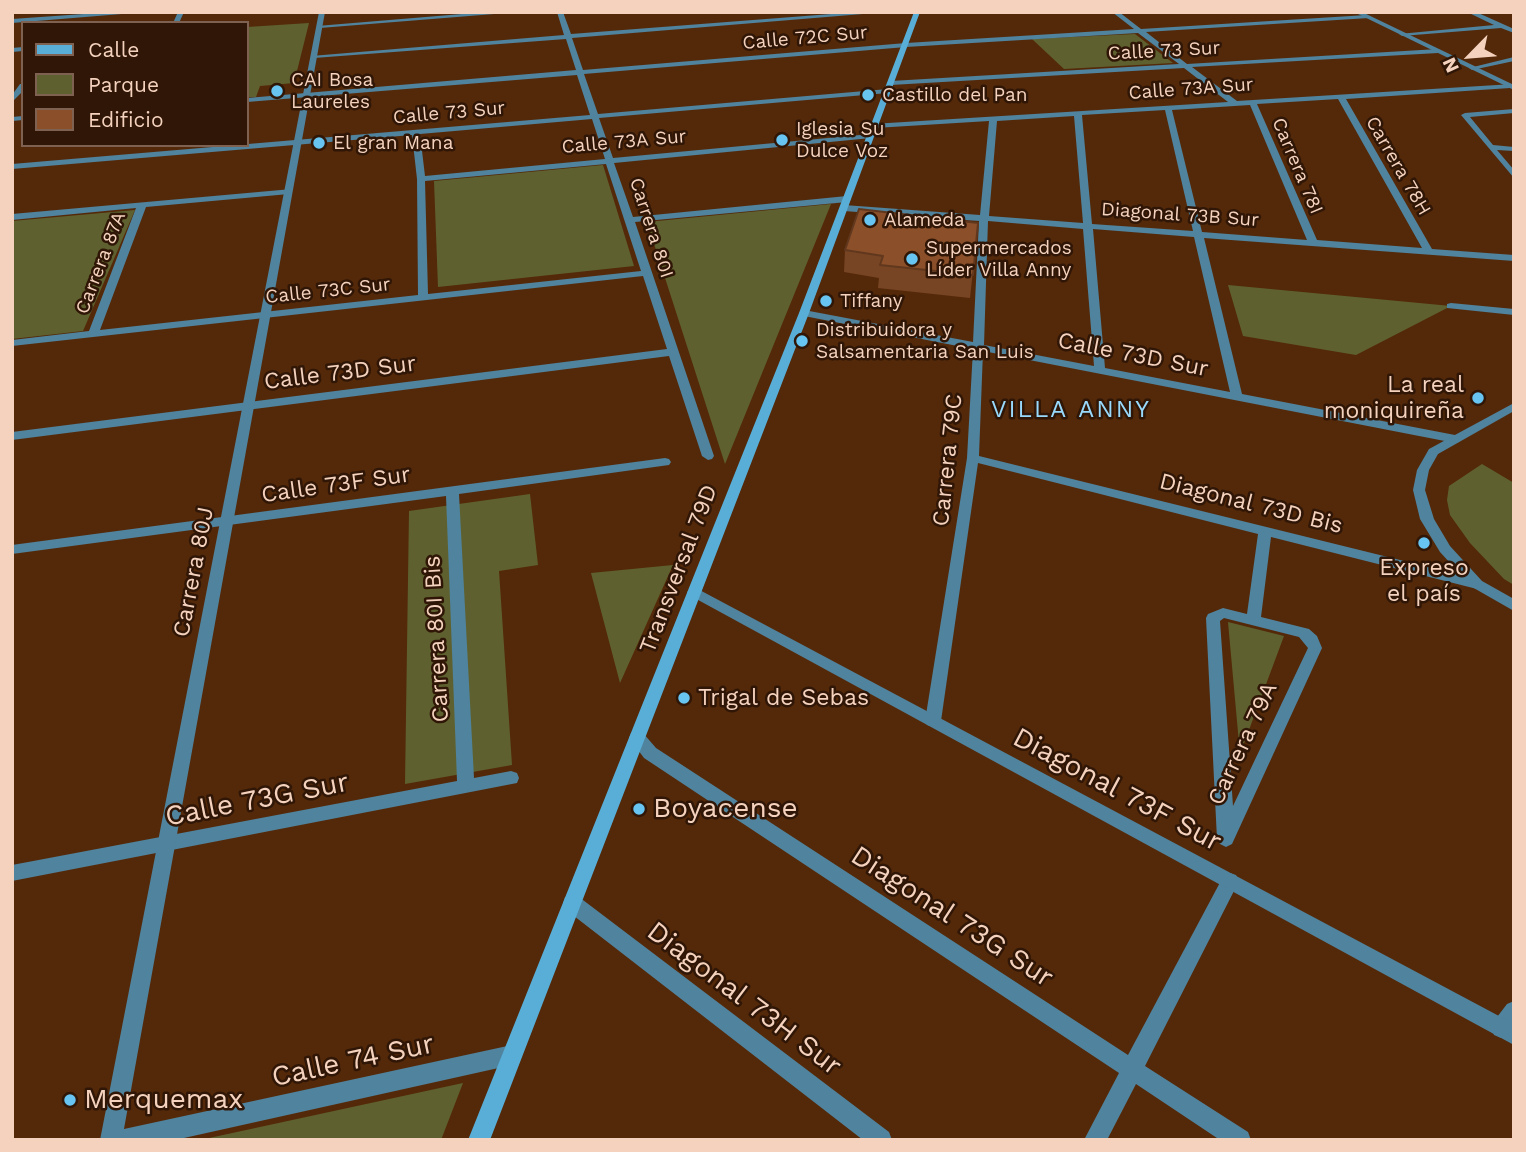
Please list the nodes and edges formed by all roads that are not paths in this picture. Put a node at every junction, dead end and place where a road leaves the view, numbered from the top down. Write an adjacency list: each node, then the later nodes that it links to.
1 (143, 12): 9 (street)
2 (516, 12): 11 (street)
3 (560, 12): 17 (street, Carrera 80I)
4 (884, 12): 17 (street)
5 (917, 12): 18 (main road, Transversal 79D)
6 (1115, 12): 14 (street)
7 (1357, 12): 10 (street)
8 (1470, 12): 13 (street)
9 (74, 17): 12 (street)
10 (1367, 17): 14 (street, Calle 72C Sur); 16 (street)
11 (321, 19): 20 (street, Carrera 80J)
12 (12, 21)
13 (1501, 26): 15 (street); 16 (street)
14 (1139, 30): 18 (street, Calle 72C Sur); 22 (street)
15 (1514, 31)
16 (1402, 34): 19 (street)
17 (569, 37): 20 (street); 24 (street, Carrera 80I)
18 (906, 45): 24 (street, Calle 72C Sur); 25 (main road, Transversal 79D)
19 (1438, 51): 22 (street, Calle 73 Sur); 23 (street)
20 (314, 56): 27 (street, Carrera 80J)
21 (1514, 59): 23 (street)
22 (1185, 65): 25 (street, Calle 73 Sur); 31 (street)
23 (1472, 68): 26 (street)
24 (580, 73): 27 (street, Calle 72C Sur); 35 (street, Carrera 80I)
25 (890, 87): 35 (street, Calle 73 Sur); 37 (main road, Transversal 79D)
26 (1512, 87): 28 (street, Calle 73A Sur)
27 (307, 95): 29 (street, Calle 72C Sur); 40 (street, Carrera 80J)
28 (1341, 97): 30 (street, Calle 73A Sur); 58 (street, Carrera 78H)
29 (248, 100)
30 (1253, 103): 31 (street, Calle 73A Sur); 57 (street, Carrera 78I)
31 (1236, 104): 32 (street, Calle 73A Sur)
32 (1168, 108): 34 (street, Calle 73A Sur); 56 (street)
33 (1514, 111): 43 (street)
34 (1078, 114): 36 (street, Calle 73A Sur); 55 (street)
35 (595, 116): 38 (street, Calle 73 Sur); 45 (street, Carrera 80I)
36 (993, 119): 37 (street, Calle 73A Sur); 53 (street, Carrera 79C)
37 (875, 126): 39 (main road, Transversal 79D)
38 (416, 132): 40 (street, Calle 73 Sur); 48 (street)
39 (871, 136): 45 (street, Calle 73A Sur); 50 (main road, Transversal 79D)
40 (298, 142): 41 (street, Calle 73 Sur); 49 (street, Carrera 80J)
41 (248, 146)
42 (241, 147): 46 (street, Calle 73 Sur)
43 (1491, 147): 44 (street); 47 (street)
44 (1514, 149)
45 (610, 161): 48 (street, Calle 73A Sur); 54 (street, Carrera 80I)
46 (12, 167)
47 (1514, 176)
48 (421, 179): 61 (street)
49 (289, 191): 51 (street); 65 (street, Carrera 80J)
50 (846, 203): 53 (street, Diagonal 73B Sur); 54 (street, Diagonal 73B Sur); 64 (main road, Transversal 79D)
51 (142, 205): 52 (street); 66 (street, Carrera 87A)
52 (12, 217)
53 (984, 218): 55 (street, Diagonal 73B Sur); 68 (street, Carrera 79C)
54 (629, 220): 60 (street, Carrera 80I)
55 (1088, 226): 56 (street, Diagonal 73B Sur); 70 (street)
56 (1199, 234): 57 (street, Diagonal 73B Sur); 71 (street)
57 (1313, 242): 58 (street, Diagonal 73B Sur)
58 (1428, 251): 59 (street, Diagonal 73B Sur)
59 (1514, 258)
60 (647, 273): 61 (street, Calle 73C Sur); 69 (street, Carrera 80I)
61 (423, 298): 65 (street, Calle 73C Sur)
62 (1451, 306): 63 (street)
63 (1514, 312)
64 (804, 313): 68 (street, Calle 73D Sur); 84 (main road, Transversal 79D)
65 (265, 315): 66 (street, Calle 73C Sur); 72 (street, Carrera 80J)
66 (93, 334): 67 (street, Calle 73C Sur)
67 (12, 343)
68 (980, 347): 70 (street, Calle 73D Sur); 77 (street, Carrera 79C)
69 (673, 352): 72 (street, Calle 73D Sur); 76 (street, Carrera 80I)
70 (1100, 370): 71 (street, Calle 73D Sur)
71 (1237, 397): 75 (street, Calle 73D Sur)
72 (248, 406): 74 (street, Calle 73D Sur); 80 (street, Carrera 80J)
73 (1514, 406): 75 (street)
74 (12, 436)
75 (1455, 439): 83 (street)
76 (708, 456)
77 (973, 458): 81 (street, Diagonal 73D Bis); 87 (street, Carrera 79C)
78 (665, 461): 79 (street, Calle 73F Sur)
79 (453, 490): 80 (street, Calle 73F Sur); 90 (street, Carrera 80I Bis)
80 (227, 520): 82 (street, Calle 73F Sur); 91 (street, Carrera 80J)
81 (1265, 531): 83 (street, Diagonal 73D Bis); 86 (street)
82 (12, 550)
83 (1476, 584): 85 (street, Diagonal 73D Bis)
84 (694, 592): 87 (street, Diagonal 73F Sur); 88 (main road, Transversal 79D)
85 (1514, 606)
86 (1253, 620): 86 (street, Carrera 79A)
87 (933, 721): 93 (street, Diagonal 73F Sur)
88 (637, 738): 94 (main road, Transversal 79D); 98 (street, Diagonal 73G Sur)
89 (511, 778): 90 (street, Calle 73G Sur)
90 (466, 786): 91 (street, Calle 73G Sur)
91 (167, 844): 92 (street, Calle 73G Sur); 99 (street, Carrera 80J)
92 (12, 873)
93 (1230, 881): 96 (street, Diagonal 73F Sur); 98 (street)
94 (572, 903): 97 (main road, Transversal 79D); 102 (street, Diagonal 73H Sur)
95 (1514, 1011): 96 (street)
96 (1507, 1032)
97 (512, 1055): 100 (street, Calle 74 Sur); 101 (main road, Transversal 79D)
98 (1132, 1069): 103 (street); 104 (street, Diagonal 73G Sur)
99 (111, 1140)
100 (124, 1140)
101 (479, 1140)
102 (881, 1140)
103 (1095, 1140)
104 (1240, 1140)

